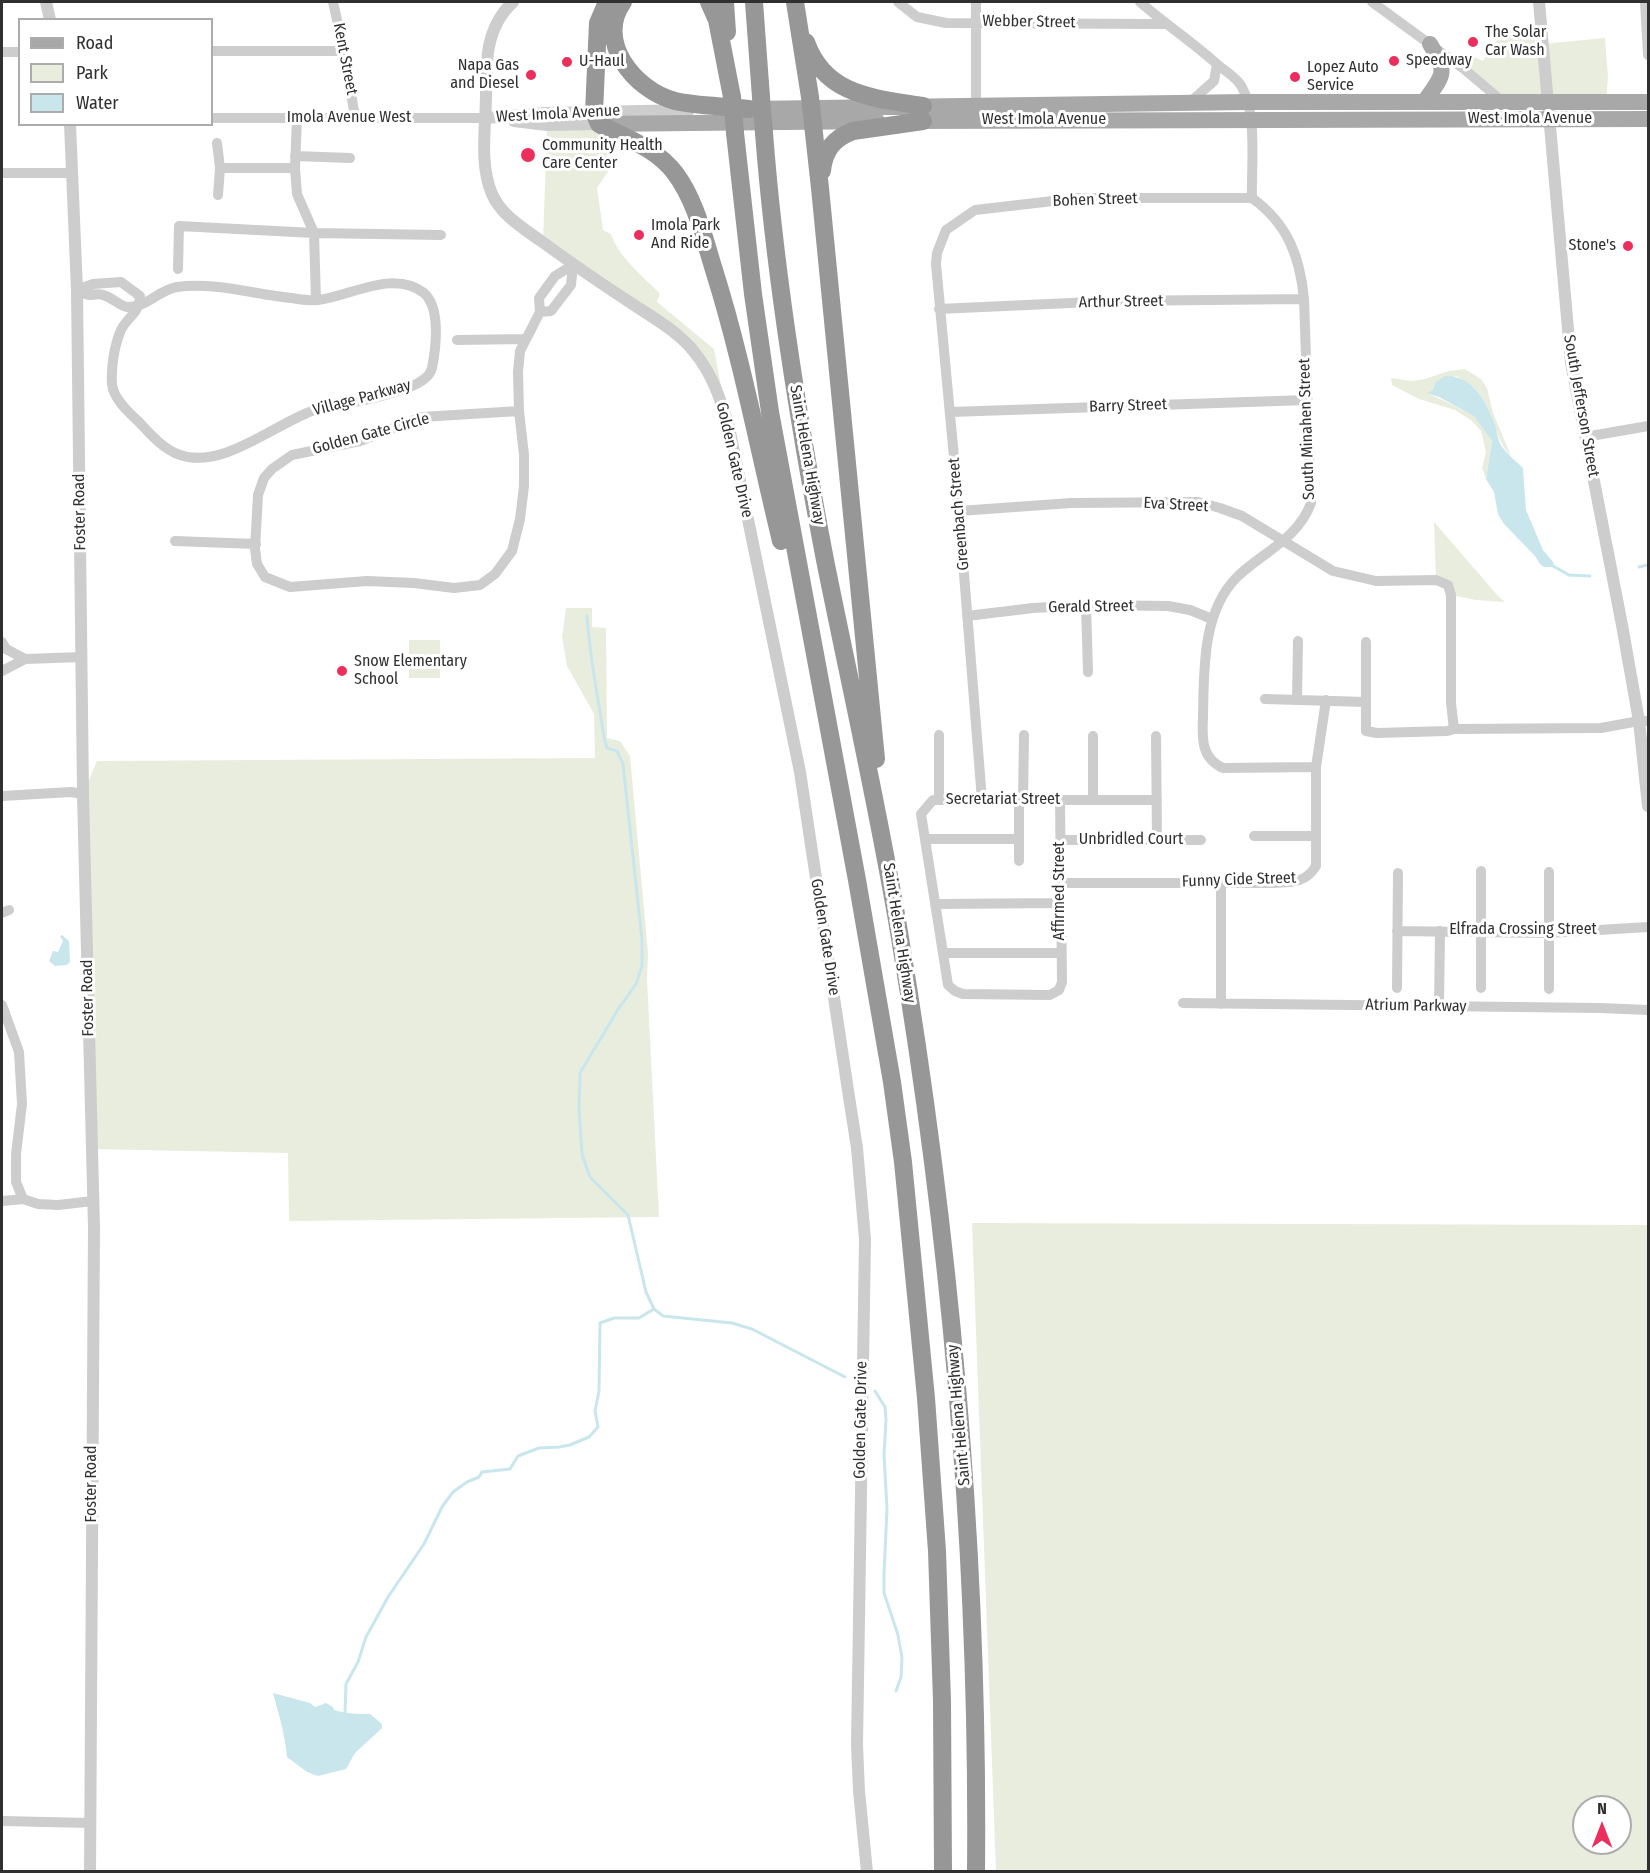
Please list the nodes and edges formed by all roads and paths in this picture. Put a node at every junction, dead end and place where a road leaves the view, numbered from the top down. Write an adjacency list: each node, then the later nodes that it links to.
1 (46, 2): 16 (street)
2 (333, 2): 21 (street, Kent Street)
3 (513, 2): 40 (street, Golden Gate Drive)
4 (607, 2): 41 (highway)
5 (623, 2): 32 (highway)
6 (709, 2): 26 (highway)
7 (725, 2): 26 (highway, Saint Helena Highway)
8 (754, 2): 32 (highway, Saint Helena Highway)
9 (898, 2): 17 (street, Webber Street)
10 (975, 2): 17 (street)
11 (1140, 2): 18 (street)
12 (1372, 2): 19 (street)
13 (1539, 2): 30 (street, South Jefferson Street)
14 (1645, 2): 24 (street)
15 (796, 8): 35 (highway); 36 (highway)
16 (50, 18)
17 (974, 22): 18 (street, Webber Street); 34 (street)
18 (1165, 24): 25 (street)
19 (1430, 44): 28 (main road); 29 (street)
20 (213, 51): 21 (street)
21 (344, 51): 37 (street, Kent Street)
22 (2, 52): 23 (street)
23 (18, 52)
24 (1648, 55)
25 (1217, 64): 27 (street); 33 (street)
26 (732, 97): 115 (highway, Saint Helena Highway, bridge)
27 (1247, 102): 28 (main road, West Imola Avenue); 33 (main road, West Imola Avenue); 42 (street)
28 (1424, 102): 29 (main road, West Imola Avenue)
29 (1504, 102): 30 (main road, West Imola Avenue)
30 (1549, 102): 31 (main road, West Imola Avenue); 43 (street, South Jefferson Street)
31 (1648, 102)
32 (755, 103): 36 (main road, West Imola Avenue); 41 (street, West Imola Avenue); 116 (highway, Saint Helena Highway, bridge)
33 (1189, 103): 34 (main road, West Imola Avenue)
34 (976, 106): 35 (main road, West Imola Avenue)
35 (923, 114): 36 (main road, West Imola Avenue); 42 (main road, West Imola Avenue); 53 (highway)
36 (812, 115): 41 (main road, West Imola Avenue); 53 (highway)
37 (355, 117): 39 (street, Imola Avenue West); 40 (street, Imola Avenue West)
38 (213, 118): 39 (street, Imola Avenue West)
39 (297, 118): 47 (street)
40 (486, 118): 41 (street, West Imola Avenue); 59 (street, Golden Gate Drive)
41 (597, 118): 115 (highway)
42 (1251, 119): 43 (main road, West Imola Avenue); 55 (street)
43 (1551, 119): 44 (main road, West Imola Avenue); 73 (street, South Jefferson Street)
44 (1648, 119)
45 (70, 126): 51 (street, Foster Road)
46 (217, 143): 49 (street)
47 (295, 156): 48 (street); 50 (street)
48 (350, 158)
49 (220, 168): 50 (street); 54 (street)
50 (295, 168): 57 (street)
51 (73, 172): 52 (street); 61 (street, Foster Road)
52 (2, 173)
53 (820, 188): 116 (highway)
54 (218, 195)
55 (1252, 198): 56 (street, Bohen Street); 62 (street, South Minahen Street)
56 (946, 230): 65 (street, Greenbach Street)
57 (314, 233): 58 (street); 60 (street); 63 (street)
58 (441, 235)
59 (573, 265): 66 (street, Golden Gate Circle); 66 (street, Golden Gate Circle); 147 (street, Golden Gate Drive)
60 (178, 269)
61 (77, 290): 64 (street); 64 (street); 84 (street, Foster Road)
62 (1304, 299): 65 (street, Arthur Street); 69 (street, South Minahen Street)
63 (316, 300): 64 (street, Village Parkway); 64 (street, Village Parkway)
64 (140, 307)
65 (939, 309): 71 (street, Greenbach Street)
66 (540, 312): 67 (street, Golden Gate Circle)
67 (525, 339): 68 (street); 70 (street, Golden Gate Circle)
68 (457, 340)
69 (1306, 400): 71 (street, Barry Street); 76 (street, South Minahen Street)
70 (519, 411): 77 (street, Golden Gate Circle); 77 (street, Golden Gate Circle)
71 (950, 412): 74 (street, Greenbach Street)
72 (1648, 426): 73 (street)
73 (1586, 437): 92 (street, South Jefferson Street)
74 (959, 511): 76 (street, Eva Street); 79 (street, Greenbach Street)
75 (175, 540): 77 (street)
76 (1284, 540): 80 (street, South Minahen Street); 93 (street, Eva Street)
77 (256, 544)
78 (1086, 605): 79 (street, Gerald Street); 80 (street, Gerald Street); 87 (street)
79 (968, 616): 102 (street, Greenbach Street)
80 (1212, 619): 98 (street, South Minahen Street)
81 (1298, 641): 89 (street)
82 (2, 642): 85 (street)
83 (1366, 642): 91 (street)
84 (82, 657): 85 (street); 99 (street, Foster Road)
85 (25, 659): 86 (street)
86 (2, 671)
87 (1088, 672)
88 (1265, 699): 89 (street)
89 (1298, 700): 90 (street)
90 (1326, 700): 91 (street); 98 (street, Funny Cide Street)
91 (1366, 702): 93 (street)
92 (1644, 721): 93 (street); 107 (street, South Jefferson Street)
93 (1454, 729)
94 (939, 735): 101 (street)
95 (1024, 735): 103 (street)
96 (1093, 736): 105 (street)
97 (1156, 736): 106 (street)
98 (1316, 767): 109 (street, Funny Cide Street)
99 (83, 794): 100 (street); 143 (street, Foster Road)
100 (2, 796)
101 (939, 800): 102 (street, Secretariat Street); 110 (street, Secretariat Street)
102 (982, 800): 103 (street, Secretariat Street)
103 (1021, 800): 104 (street, Secretariat Street); 111 (street)
104 (1060, 800): 105 (street, Secretariat Street); 112 (street, Affirmed Street)
105 (1093, 800): 106 (street, Secretariat Street)
106 (1157, 800): 113 (street)
107 (1648, 806)
108 (1254, 836): 109 (street)
109 (1316, 836): 122 (street, Funny Cide Street)
110 (925, 839): 111 (street); 124 (street, Secretariat Street)
111 (1019, 839): 117 (street)
112 (1060, 840): 113 (street, Unbridled Court); 121 (street, Affirmed Street)
113 (1157, 840): 114 (street, Unbridled Court)
114 (1201, 840)
115 (850, 841): 148 (highway, Saint Helena Highway)
116 (886, 856): 149 (highway, Saint Helena Highway)
117 (1019, 861)
118 (1481, 872): 128 (street)
119 (1549, 872): 129 (street)
120 (1398, 873): 126 (street)
121 (1061, 882): 122 (street, Funny Cide Street); 123 (street, Affirmed Street)
122 (1221, 882): 137 (street)
123 (1061, 903): 124 (street); 131 (street, Affirmed Street)
124 (935, 904): 130 (street, Secretariat Street)
125 (1648, 927): 129 (street, Elfrada Crossing Street)
126 (1397, 931): 127 (street, Elfrada Crossing Street); 133 (street)
127 (1440, 931): 128 (street, Elfrada Crossing Street); 139 (street)
128 (1481, 931): 129 (street, Elfrada Crossing Street); 134 (street)
129 (1549, 933): 135 (street)
130 (944, 953): 131 (street); 132 (street, Secretariat Street)
131 (1060, 953): 132 (street, Affirmed Street)
132 (1062, 982)
133 (1397, 988)
134 (1481, 988)
135 (1549, 989)
136 (1184, 1003): 137 (street, Atrium Parkway)
137 (1221, 1004): 139 (street, Atrium Parkway)
138 (2, 1005): 141 (street)
139 (1439, 1006): 140 (street, Atrium Parkway)
140 (1648, 1010)
141 (23, 1199): 142 (street); 143 (street)
142 (2, 1201)
143 (93, 1202): 145 (street, Foster Road)
144 (2, 1821): 145 (street)
145 (90, 1823): 146 (street, Foster Road)
146 (90, 1872)
147 (867, 1872)
148 (943, 1872)
149 (976, 1872)

